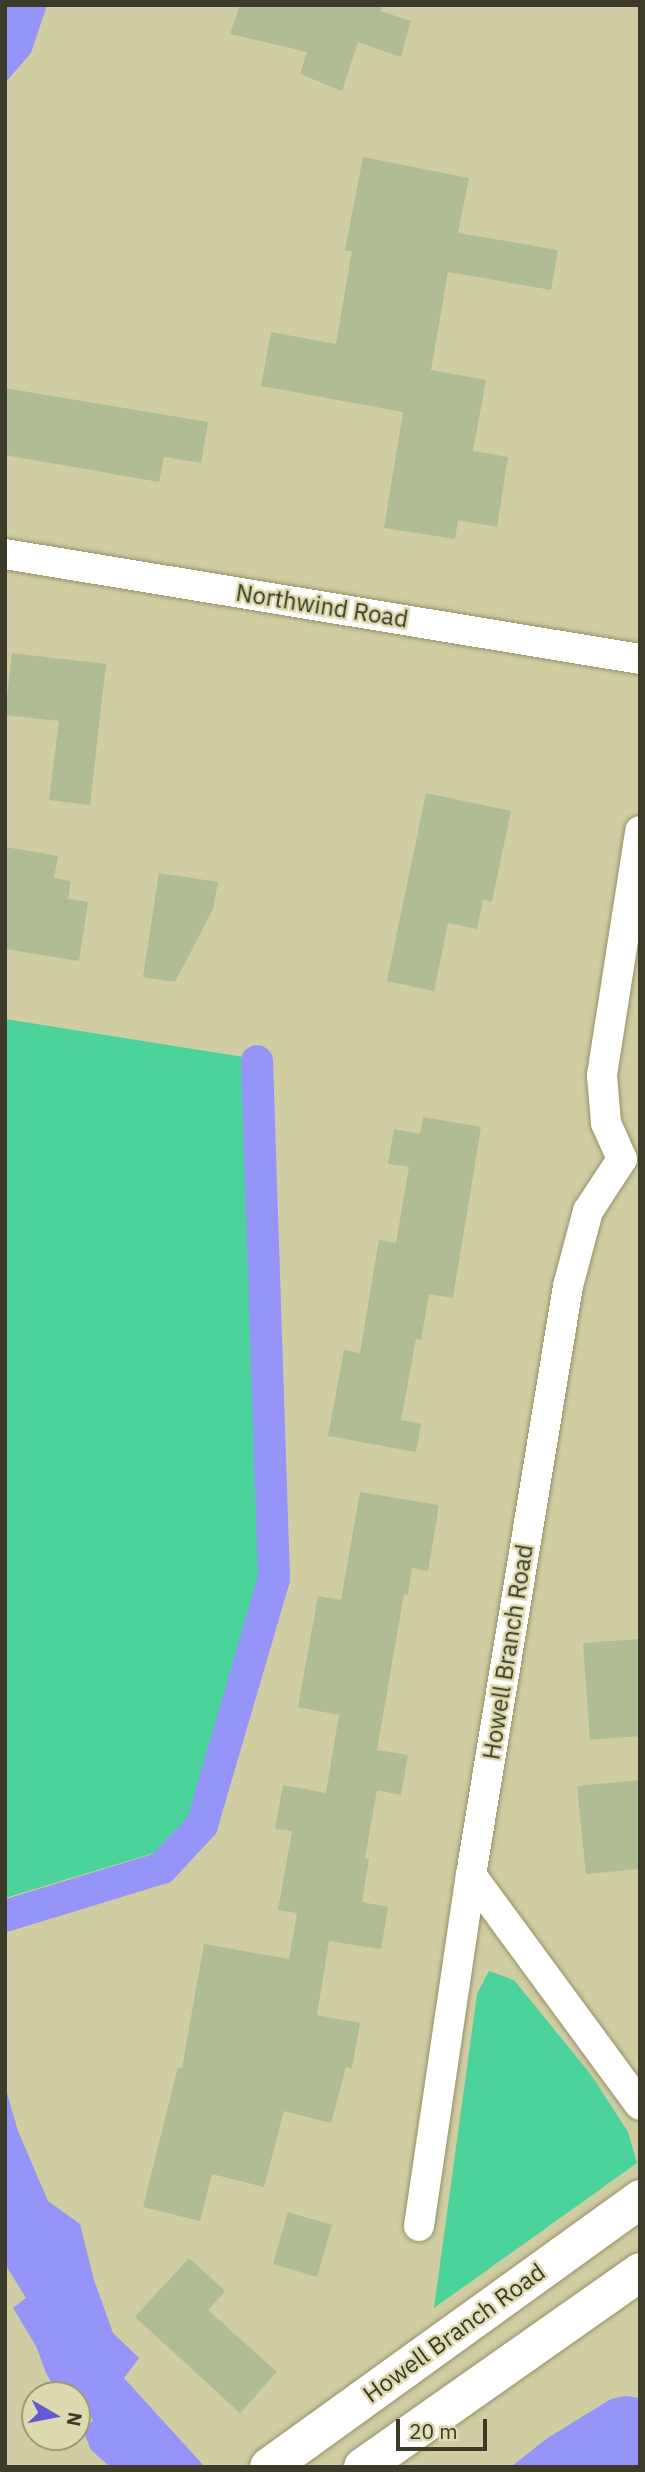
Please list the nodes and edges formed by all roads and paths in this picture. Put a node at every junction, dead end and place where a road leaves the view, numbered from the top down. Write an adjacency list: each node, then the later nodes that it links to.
1 (5, 554): 2 (street, Northwind Road)
2 (640, 659)
3 (640, 831): 4 (street)
4 (631, 1155): 5 (street, Howell Branch Road)
5 (471, 1875): 6 (street); 8 (street, Howell Branch Road)
6 (640, 2105)
7 (640, 2199): 10 (main road, Howell Branch Road)
8 (419, 2226)
9 (640, 2272): 11 (main road)
10 (269, 2467)
11 (363, 2467)

